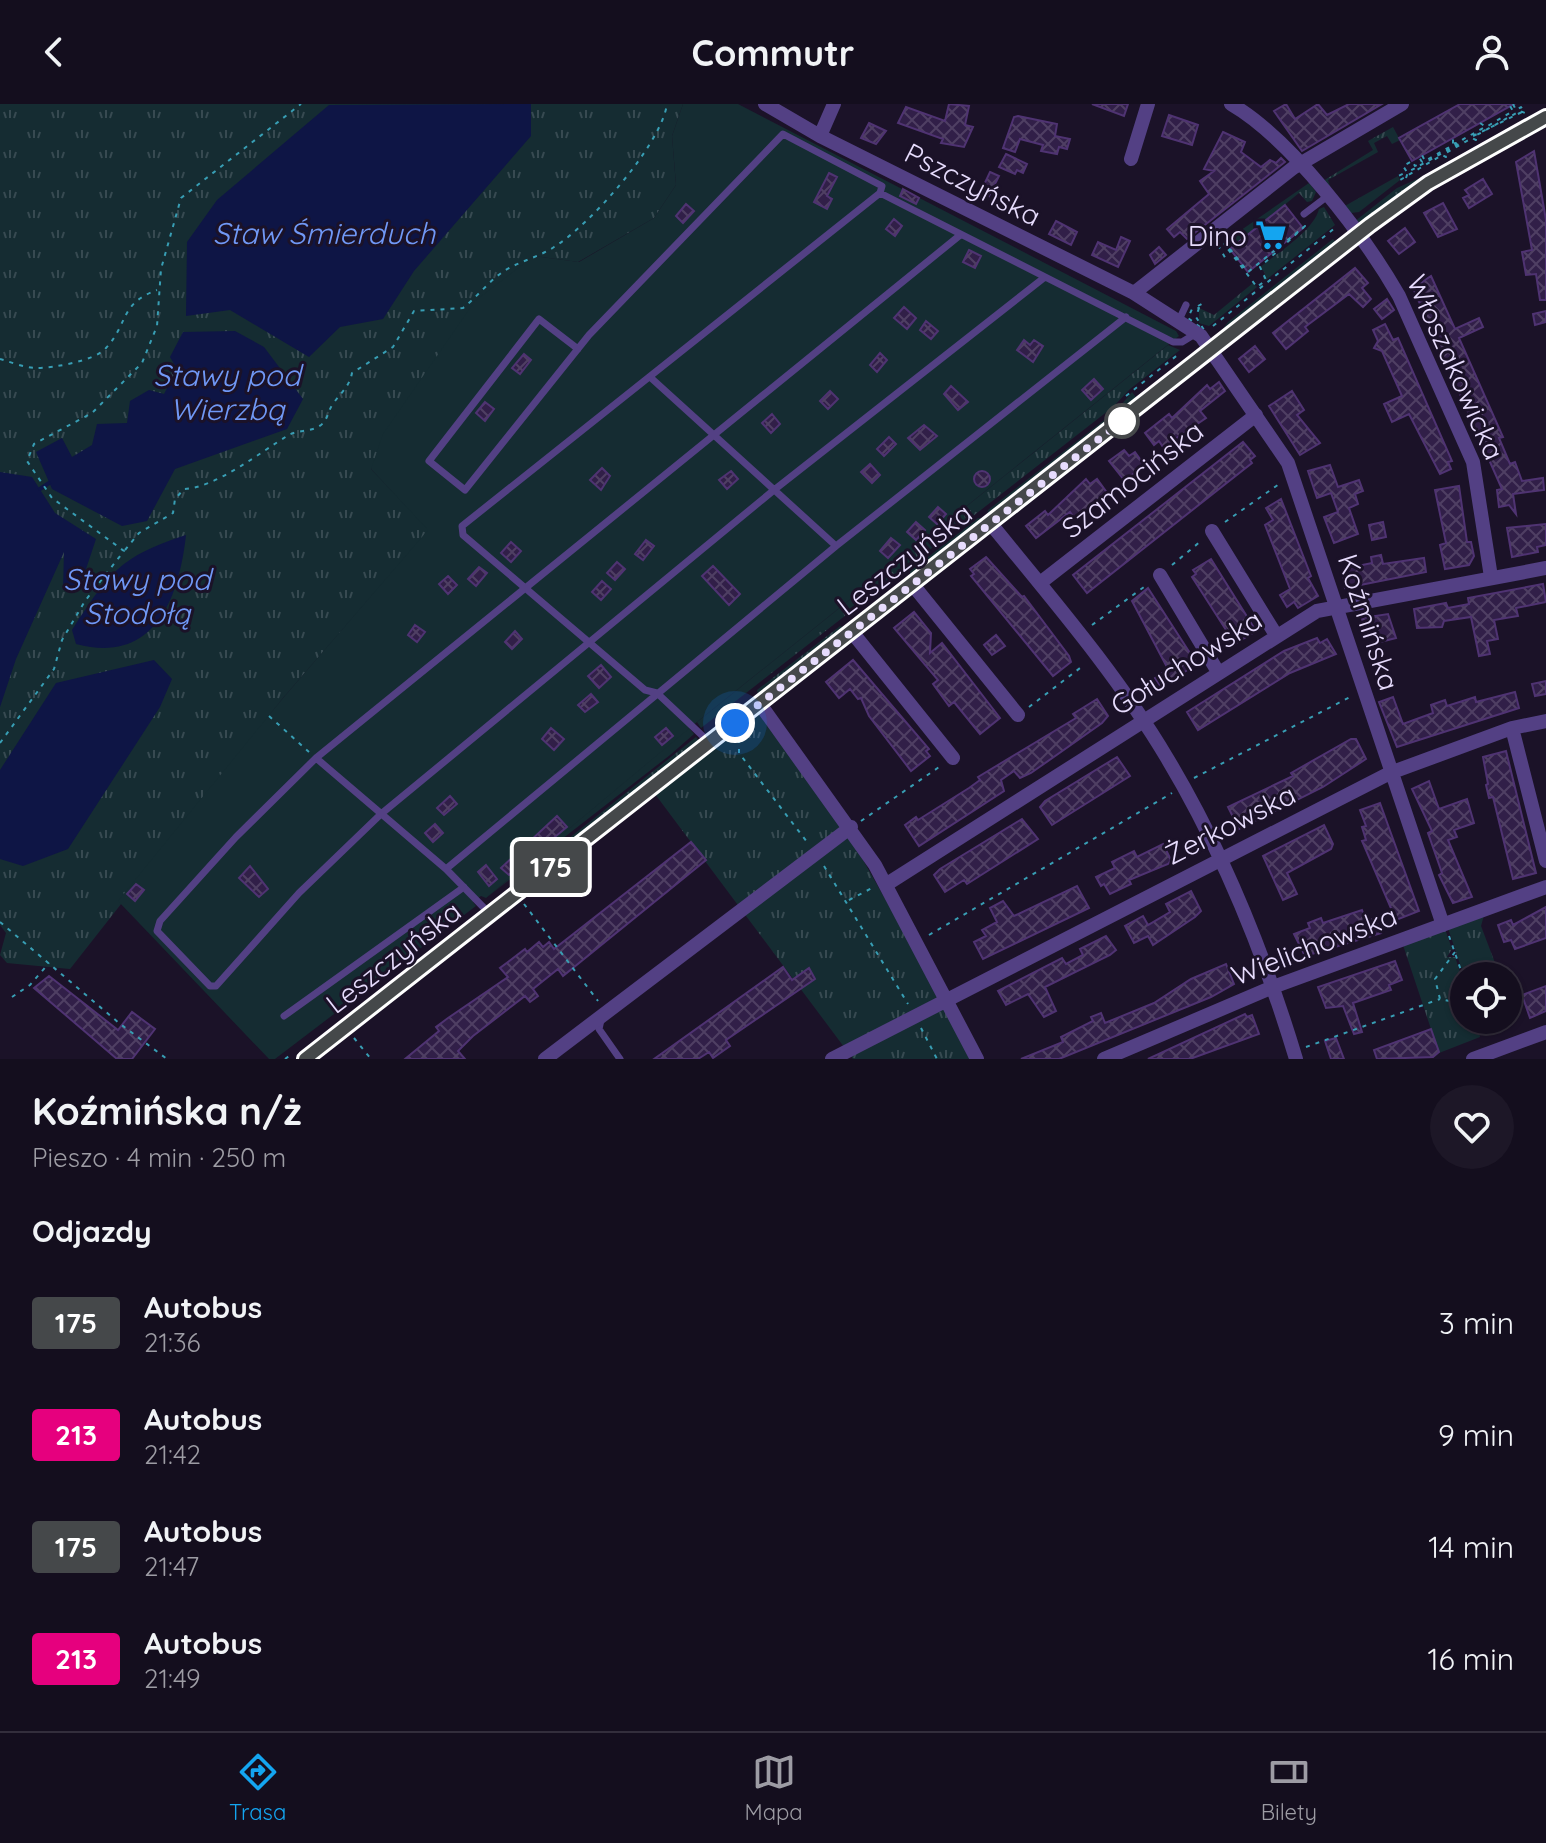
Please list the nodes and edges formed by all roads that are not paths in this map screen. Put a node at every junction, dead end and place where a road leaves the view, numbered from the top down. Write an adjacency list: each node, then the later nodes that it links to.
1 (834, 104): 7 (street)
2 (1148, 104): 8 (street)
3 (1231, 104): 9 (street)
4 (1402, 104): 9 (street)
5 (765, 105): 7 (street, Pszczyńska)
6 (1546, 117): 14 (street, Leszczyńska)
7 (820, 136): 16 (street, Pszczyńska)
8 (1131, 159)
9 (1300, 164): 11 (street); 16 (street)
10 (880, 193): 13 (lane); 21 (lane); 23 (lane)
11 (1331, 194): 12 (lane); 14 (street)
12 (1304, 214)
13 (959, 236): 15 (lane); 25 (lane)
14 (1357, 236): 22 (street, Leszczyńska); 32 (street, Włoszakowicka)
15 (1045, 277): 18 (lane); 26 (lane)
16 (1134, 293): 19 (street, Pszczyńska)
17 (1186, 305): 19 (lane)
18 (1126, 317): 20 (lane); 29 (lane)
19 (1179, 320): 20 (street, Pszczyńska)
20 (1197, 333): 22 (street, Pszczyńska)
21 (578, 349): 21 (lane)
22 (1212, 351): 24 (street, Koźmińska); 27 (street, Leszczyńska)
23 (650, 377): 25 (lane); 35 (lane)
24 (1256, 415): 33 (street, Szamocińska); 36 (street, Koźmińska)
25 (714, 433): 26 (lane); 35 (lane)
26 (774, 490): 29 (lane); 39 (lane)
27 (991, 524): 33 (street); 34 (street, Leszczyńska)
28 (1212, 531): 38 (street)
29 (836, 546): 41 (lane)
30 (1546, 568): 32 (street, Gołuchowska)
31 (1160, 575): 40 (street)
32 (1491, 577): 36 (street, Gołuchowska)
33 (1040, 583): 44 (street)
34 (913, 585): 37 (street, Leszczyńska); 43 (street)
35 (523, 586): 39 (lane); 48 (lane)
36 (1337, 605): 38 (street, Gołuchowska); 50 (street, Koźmińska)
37 (852, 632): 42 (street, Leszczyńska); 49 (street)
38 (1276, 635): 40 (street, Gołuchowska)
39 (591, 641): 41 (lane); 51 (lane)
40 (1218, 672): 44 (street, Gołuchowska)
41 (657, 693): 47 (lane); 55 (lane)
42 (760, 704): 47 (street, Leszczyńska); 52 (street)
43 (1018, 715)
44 (1142, 721): 53 (street); 56 (street, Gołuchowska)
45 (1546, 721): 46 (street, Żerkowska)
46 (1512, 728): 50 (street, Żerkowska); 54 (street)
47 (709, 743): 59 (street, Leszczyńska)
48 (316, 758): 51 (lane); 51 (lane)
49 (953, 758)
50 (1390, 773): 53 (street, Żerkowska); 60 (street, Koźmińska)
51 (381, 814): 55 (lane)
52 (851, 827): 56 (street); 64 (street)
53 (1221, 858): 61 (street); 62 (street, Żerkowska)
54 (1546, 861)
55 (446, 869): 57 (lane)
56 (886, 883): 62 (street)
57 (464, 887): 59 (lane); 63 (lane)
58 (1546, 887): 60 (street, Wielichowska)
59 (490, 914): 68 (street, Leszczyńska)
60 (1443, 925): 61 (street, Wielichowska)
61 (1273, 987): 66 (street); 73 (street, Wielichowska)
62 (946, 997): 71 (street, Żerkowska); 72 (street)
63 (284, 1016)
64 (602, 1019): 69 (street); 70 (lane)
65 (1546, 1032): 67 (street)
66 (1295, 1055)
67 (1492, 1056): 74 (street)
68 (305, 1059)
69 (545, 1059)
70 (620, 1059)
71 (832, 1059)
72 (977, 1059)
73 (1104, 1059)
74 (1473, 1059)

